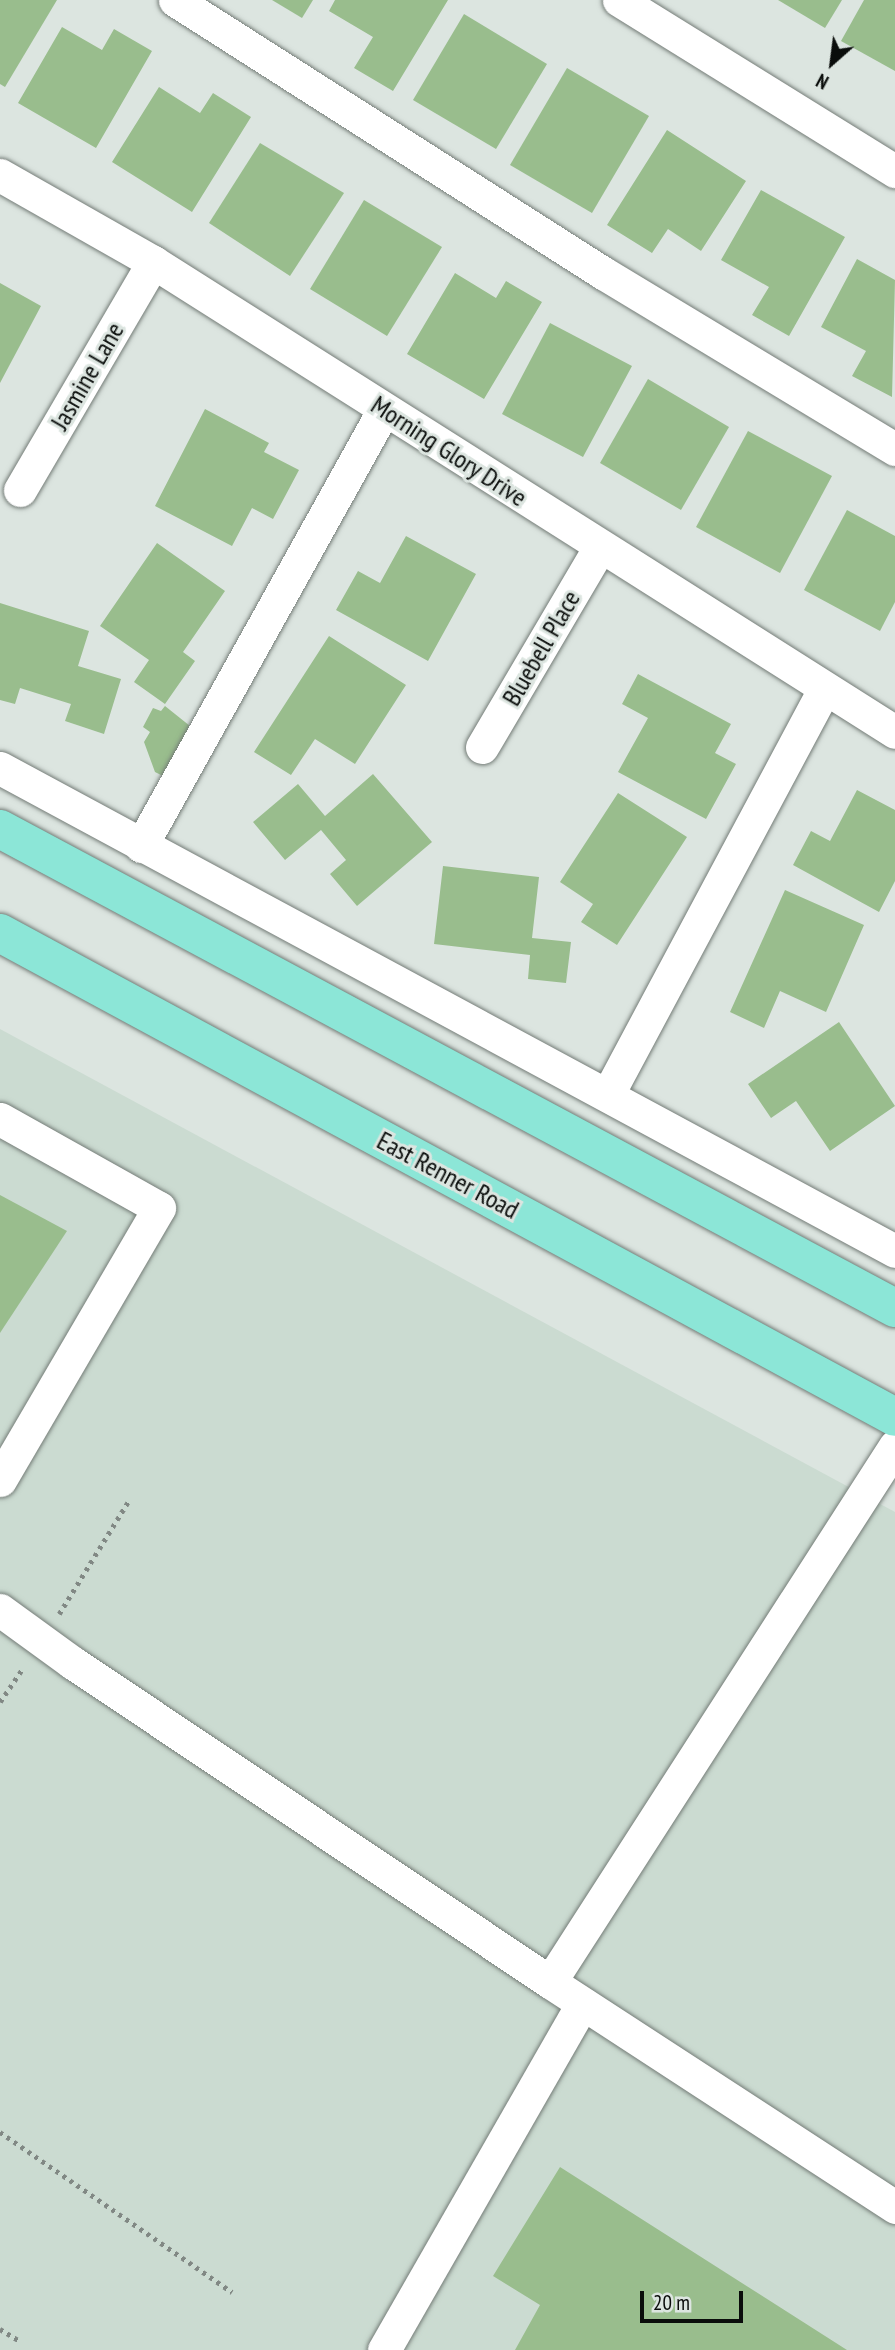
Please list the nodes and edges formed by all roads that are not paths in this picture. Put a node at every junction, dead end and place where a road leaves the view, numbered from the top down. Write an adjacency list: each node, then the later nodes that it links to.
1 (175, 0): 7 (street)
2 (619, 0): 3 (street)
3 (895, 171)
4 (0, 174): 5 (street, Morning Glory Drive)
5 (153, 262): 6 (street, Morning Glory Drive); 8 (street, Jasmine Lane)
6 (384, 410): 9 (street, Morning Glory Drive); 15 (street)
7 (895, 449)
8 (20, 490)
9 (600, 548): 10 (street, Morning Glory Drive); 12 (street, Bluebell Place)
10 (825, 688): 11 (street, Morning Glory Drive); 17 (street)
11 (895, 732)
12 (482, 747)
13 (0, 768): 15 (street)
14 (0, 829): 20 (main road)
15 (141, 846): 17 (street)
16 (0, 933): 21 (main road, East Renner Road)
17 (608, 1094): 19 (street)
18 (0, 1119): 23 (street)
19 (895, 1251)
20 (895, 1308)
21 (895, 1417)
22 (895, 1446): 25 (street)
23 (0, 1480)
24 (0, 1610): 25 (street)
25 (550, 1982): 26 (street)
26 (582, 2004): 27 (street); 28 (street)
27 (895, 2207)
28 (384, 2350)

